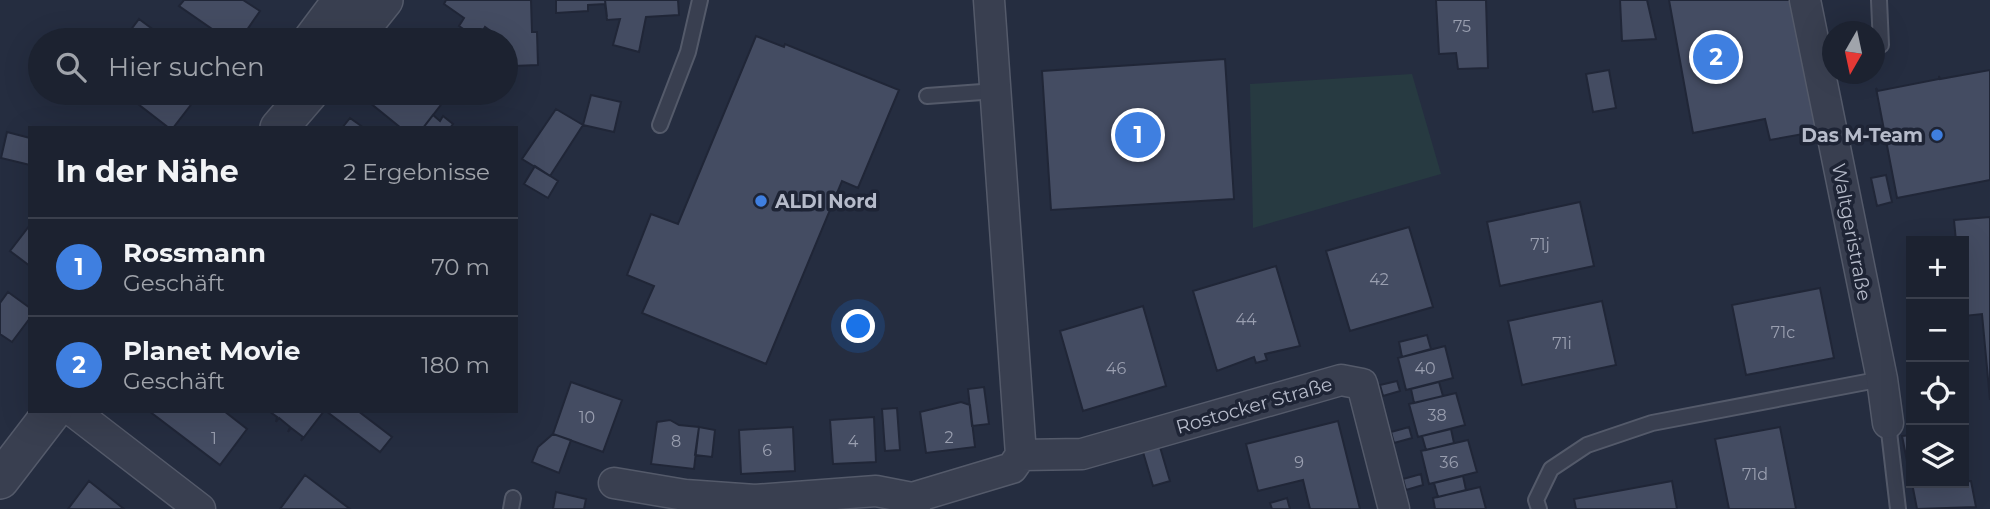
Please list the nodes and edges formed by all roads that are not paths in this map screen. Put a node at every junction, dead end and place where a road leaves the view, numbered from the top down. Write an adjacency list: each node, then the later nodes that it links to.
1 (342, 0): 8 (street)
2 (384, 0): 9 (street)
3 (700, 0): 14 (lane)
4 (989, 0): 10 (street)
5 (1805, 0): 17 (street, Waltgeristraße)
6 (1879, 0): 7 (lane)
7 (1880, 21)
8 (321, 28)
9 (362, 28)
10 (996, 91): 11 (lane); 21 (street)
11 (927, 96)
12 (270, 105): 15 (street)
13 (299, 105): 16 (street)
14 (660, 125)
15 (258, 126)
16 (281, 126)
17 (1882, 379): 20 (street, Waltgeristraße); 27 (lane)
18 (50, 413): 22 (street)
19 (76, 413): 25 (street)
20 (1888, 423): 28 (lane)
21 (1021, 455): 24 (street); 26 (street, Rostocker Straße)
22 (0, 480)
23 (614, 484): 24 (street)
24 (913, 504)
25 (200, 509)
26 (1394, 509)
27 (1539, 509)
28 (1898, 509)

